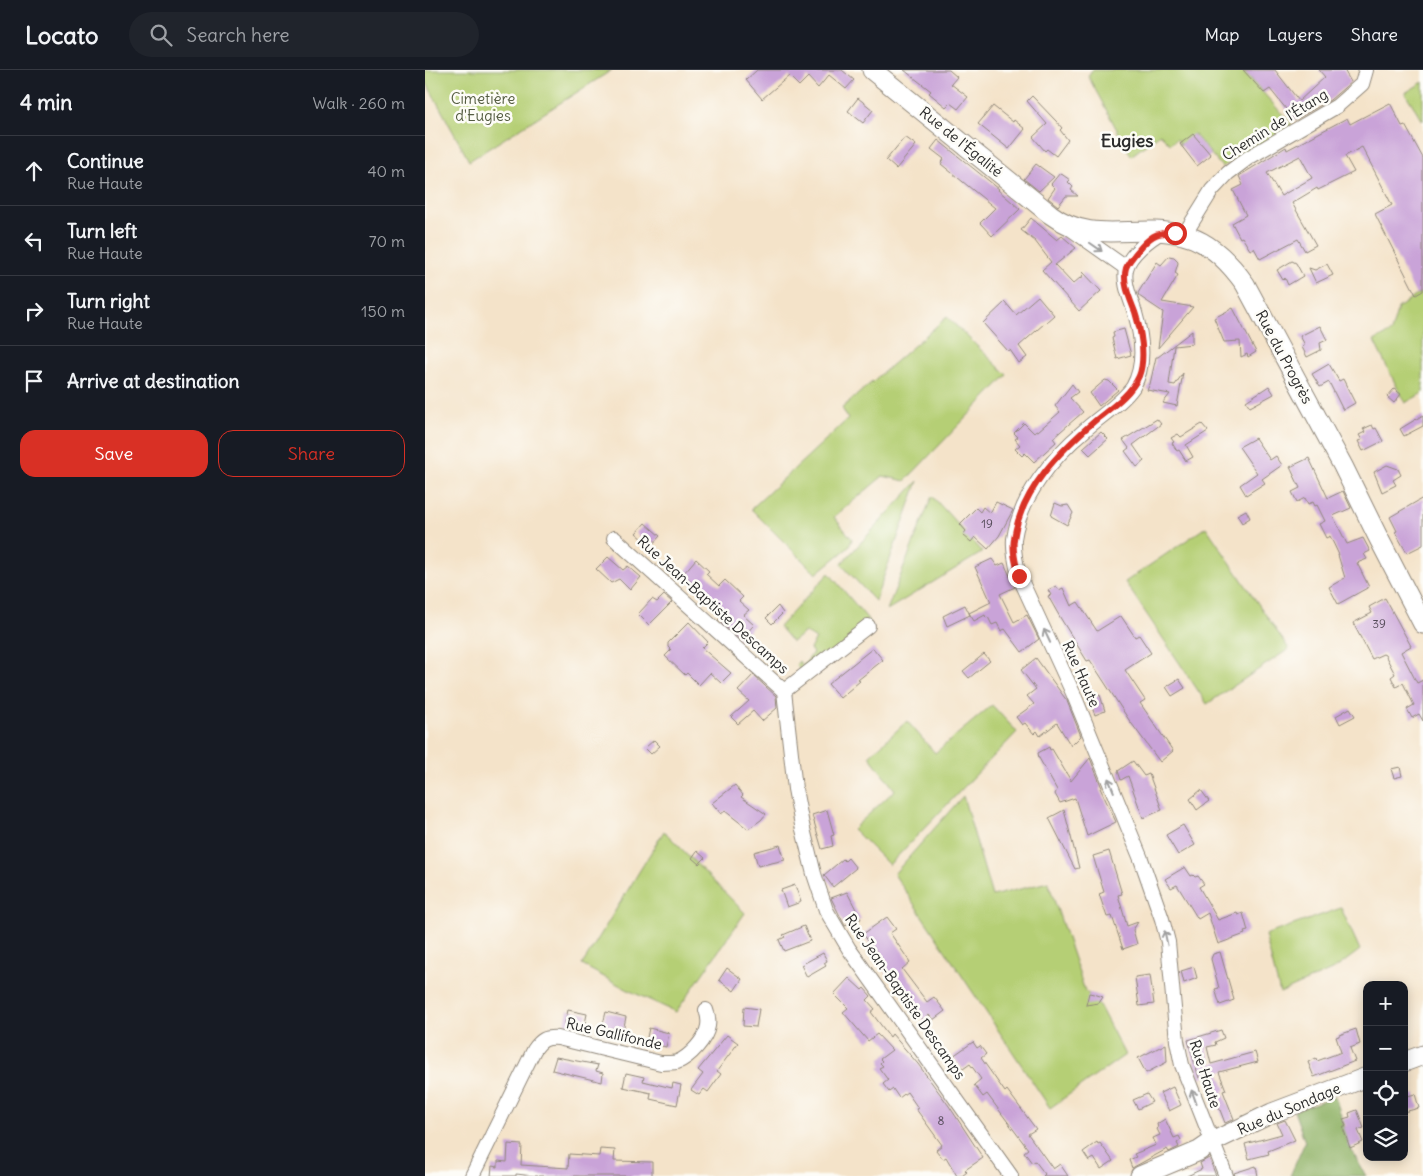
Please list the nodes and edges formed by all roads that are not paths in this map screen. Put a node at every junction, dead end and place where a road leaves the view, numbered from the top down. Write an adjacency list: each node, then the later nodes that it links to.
1 (871, 70): 3 (main road, Rue de l'Égalité)
2 (1367, 70): 6 (street, Chemin de l'Étang)
3 (1050, 214): 4 (main road, Rue du Progrès)
4 (1066, 225): 5 (main road, Rue du Progrès); 7 (street, one-way to 7)
5 (1162, 232): 6 (main road, Rue du Progrès); 7 (street)
6 (1184, 235): 9 (main road, Rue du Progrès)
7 (1126, 268): 16 (street, Rue Haute, one-way to 7)
8 (614, 538): 11 (street, Rue Jean-Baptiste Descamps)
9 (1423, 624)
10 (868, 626): 11 (street)
11 (784, 691): 18 (street, Rue Jean-Baptiste Descamps)
12 (707, 1010): 17 (street, Rue Gallifonde)
13 (1423, 1055): 14 (main road)
14 (1408, 1061)
15 (1363, 1079): 16 (main road, Rue du Sondage)
16 (1212, 1142): 19 (main road, Rue du Sondage); 20 (street, Rue Haute)
17 (472, 1176)
18 (1011, 1176)
19 (1139, 1176)
20 (1226, 1176)

